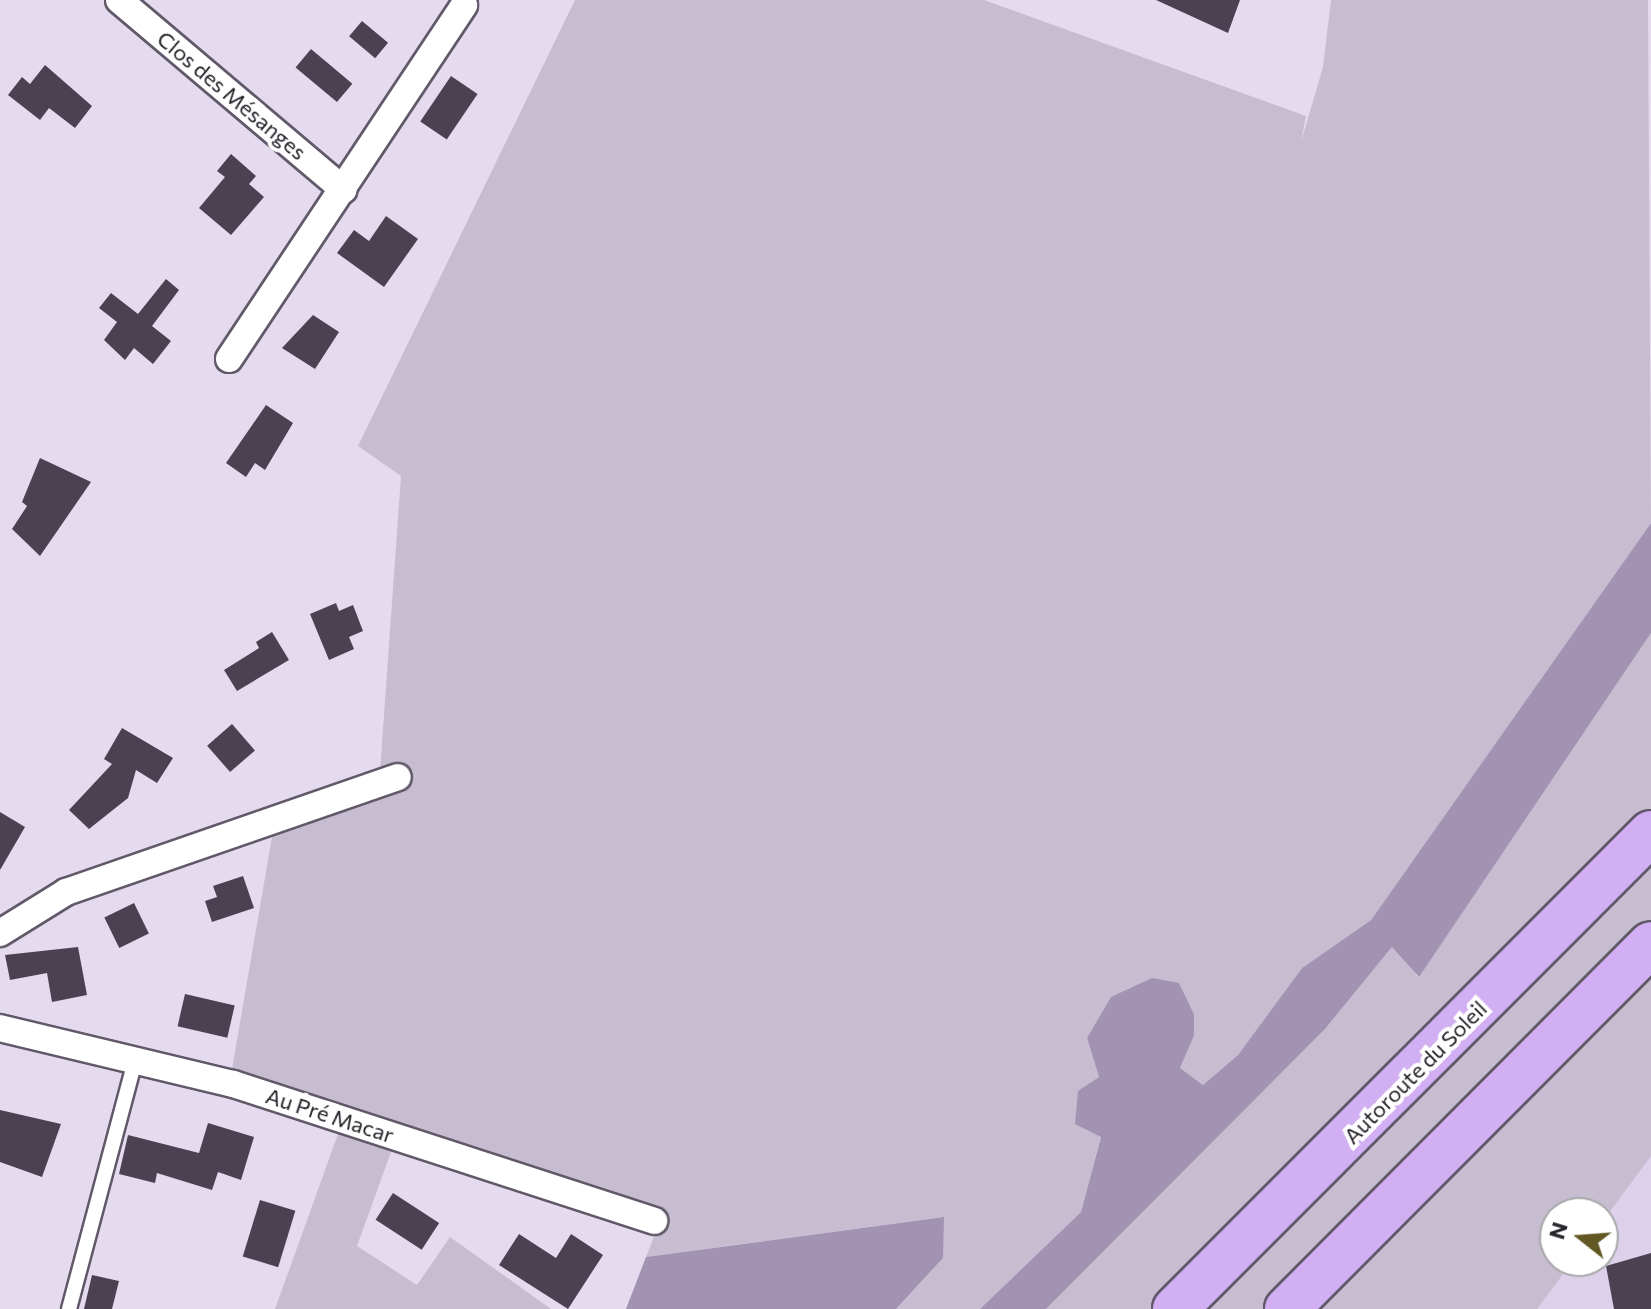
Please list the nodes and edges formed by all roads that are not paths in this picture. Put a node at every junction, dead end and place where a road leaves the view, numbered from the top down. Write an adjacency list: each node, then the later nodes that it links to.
1 (119, 0): 3 (street, Clos des Mésanges)
2 (464, 5): 3 (street)
3 (344, 190): 4 (street)
4 (229, 359)
5 (398, 777): 7 (street)
6 (1651, 833): 13 (highway, Autoroute du Soleil)
7 (0, 933)
8 (1651, 944): 14 (highway)
9 (0, 1028): 10 (street, Au Pré Macar)
10 (136, 1058): 11 (street, Au Pré Macar); 12 (lane)
11 (654, 1221)
12 (69, 1309)
13 (1175, 1309)
14 (1287, 1309)

